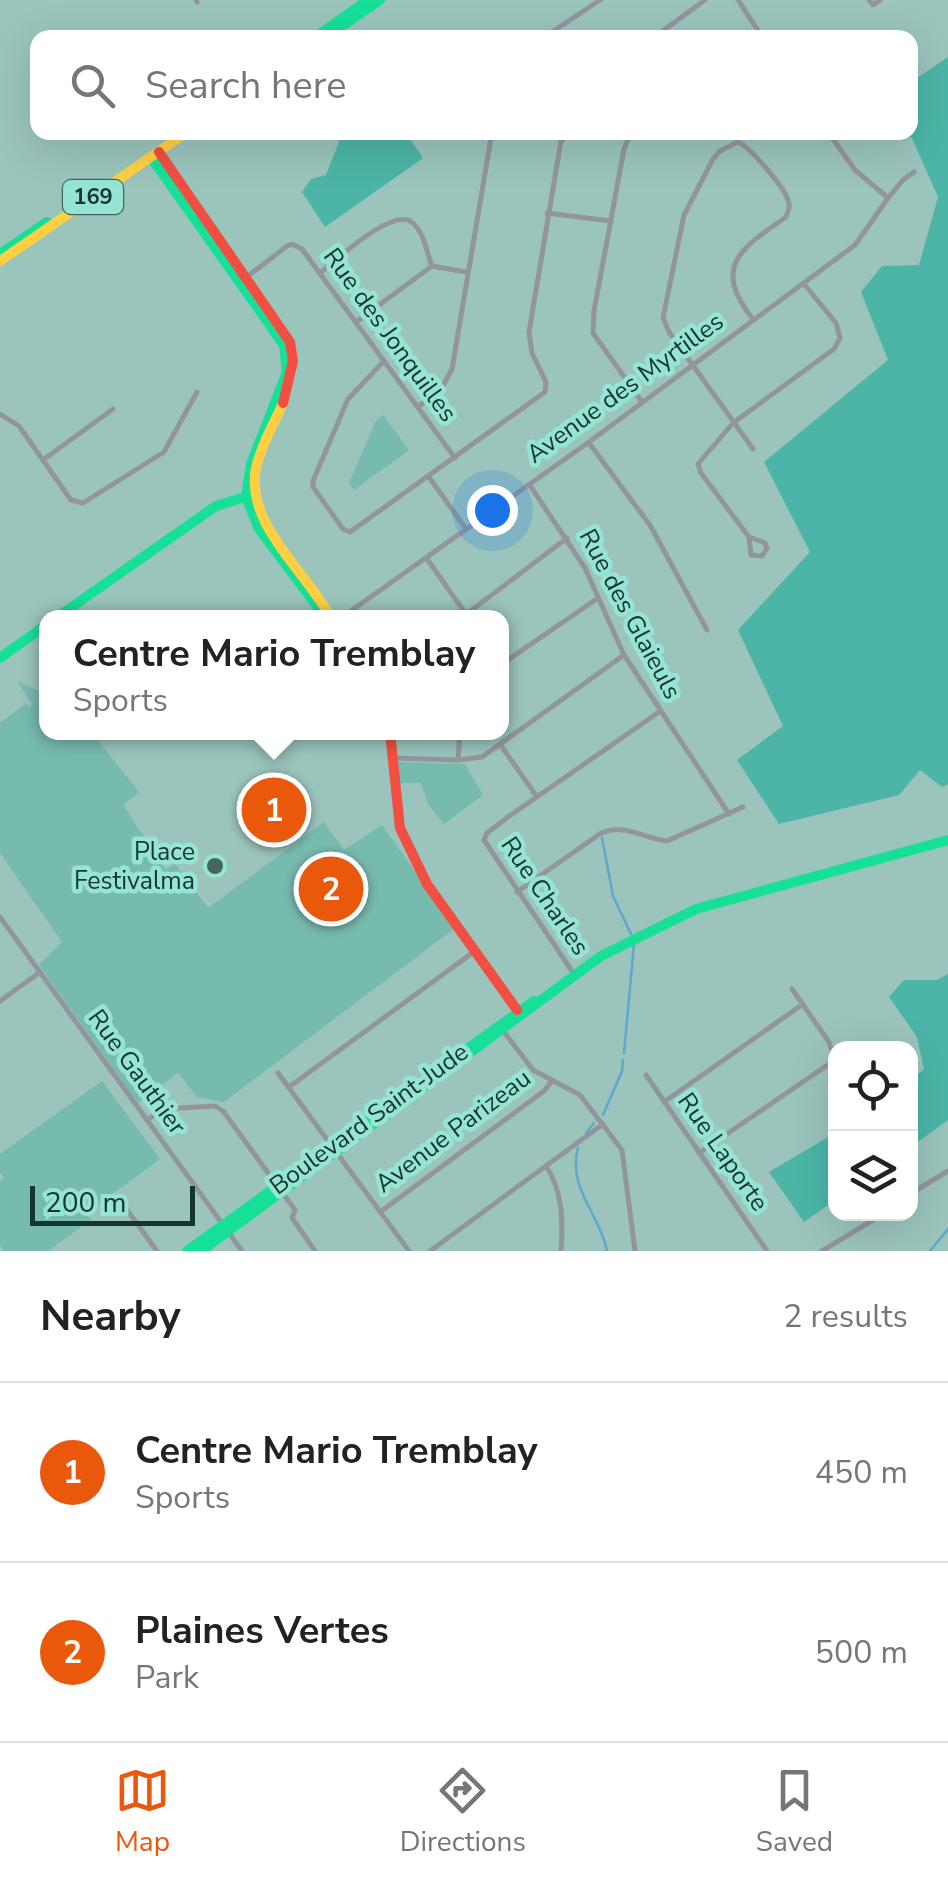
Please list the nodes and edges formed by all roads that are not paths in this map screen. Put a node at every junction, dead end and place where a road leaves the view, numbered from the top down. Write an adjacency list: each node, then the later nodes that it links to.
1 (368, 0): 8 (street)
2 (380, 0): 9 (street)
3 (600, 0): 10 (street)
4 (705, 0): 11 (street)
5 (738, 0): 12 (street)
6 (870, 0): 7 (street)
7 (880, 0)
8 (325, 30)
9 (337, 30)
10 (555, 30)
11 (664, 30)
12 (758, 30)
13 (171, 140): 24 (street, 169)
14 (173, 140): 19 (street, 169)
15 (491, 140): 27 (street)
16 (628, 140): 23 (street)
17 (834, 140): 21 (street)
18 (560, 141): 22 (street)
19 (155, 154): 24 (street, 169); 28 (street)
20 (914, 172): 21 (street, Avenue des Myrtilles)
21 (888, 198): 29 (street, Avenue des Myrtilles)
22 (547, 213): 23 (street); 42 (street)
23 (611, 221): 35 (street)
24 (0, 258)
25 (432, 266): 26 (street); 27 (street); 31 (street)
26 (320, 272): 28 (street, Rue des Jonquilles); 31 (street, Rue des Jonquilles)
27 (466, 272): 36 (street)
28 (243, 280): 46 (street)
29 (804, 284): 30 (street, Avenue des Myrtilles); 39 (street)
30 (753, 319): 33 (street, Avenue des Myrtilles); 33 (street)
31 (356, 322): 32 (street, Rue des Jonquilles)
32 (384, 361): 36 (street, Rue des Jonquilles); 44 (street)
33 (692, 365): 35 (street, Avenue des Myrtilles); 39 (street)
34 (197, 392): 43 (street)
35 (642, 402): 40 (street, Avenue des Myrtilles)
36 (418, 407): 42 (street, Rue des Jonquilles)
37 (113, 408): 43 (street)
38 (0, 414): 43 (street)
39 (733, 423): 41 (street); 49 (street)
40 (589, 442): 45 (street, Avenue des Myrtilles); 58 (street)
41 (752, 449)
42 (455, 458): 44 (street)
43 (43, 460)
44 (428, 477): 47 (street)
45 (530, 484): 47 (street, Avenue des Myrtilles); 48 (street, Rue des Glaieuls)
46 (250, 495): 52 (street); 53 (street)
47 (466, 529): 50 (street, Avenue des Myrtilles)
48 (568, 538): 51 (street, Rue des Glaieuls); 56 (street)
49 (749, 538): 49 (street)
50 (427, 558): 54 (street, Avenue des Myrtilles); 55 (street)
51 (598, 598): 59 (street, Rue des Glaieuls); 61 (street)
52 (67, 610)
53 (323, 610)
54 (352, 610)
55 (460, 610)
56 (472, 610)
57 (39, 629): 60 (street)
58 (707, 630)
59 (624, 655): 62 (street, Rue des Glaieuls); 63 (street)
60 (0, 657)
61 (509, 659)
62 (659, 712): 70 (street); 72 (street, Rue des Glaieuls)
63 (509, 738)
64 (391, 740): 68 (street)
65 (459, 740): 69 (street)
66 (506, 740): 67 (street)
67 (500, 744): 69 (street); 70 (street)
68 (392, 758): 69 (street); 76 (street)
69 (458, 760)
70 (537, 796): 74 (street, Rue Charles)
71 (743, 807): 72 (street)
72 (729, 814): 74 (street)
73 (948, 840): 78 (street, Boulevard Saint-Jude)
74 (517, 892): 78 (street, Rue Charles)
75 (0, 917): 77 (street, Rue Gauthier)
76 (475, 952): 82 (street); 89 (street)
77 (40, 972): 80 (street); 91 (street, Rue Gauthier)
78 (574, 974): 82 (street, Boulevard Saint-Jude)
79 (792, 988): 81 (street)
80 (0, 1001)
81 (803, 1004): 84 (street); 90 (street)
82 (519, 1013): 83 (street, Boulevard Saint-Jude)
83 (501, 1027): 88 (street); 93 (street, Boulevard Saint-Jude)
84 (828, 1041)
85 (828, 1062): 94 (street)
86 (278, 1073): 89 (street)
87 (646, 1076): 90 (street, Rue Laporte)
88 (551, 1082): 92 (street); 100 (street, Avenue Parizeau)
89 (289, 1088): 93 (street)
90 (664, 1102): 94 (street, Rue Laporte)
91 (146, 1120): 97 (street); 102 (street, Rue Gauthier)
92 (604, 1124): 95 (street); 111 (street)
93 (334, 1149): 97 (street, Boulevard Saint-Jude); 100 (street)
94 (700, 1153): 112 (street, Rue Laporte)
95 (546, 1166): 109 (street); 110 (street)
96 (948, 1172): 98 (street)
97 (280, 1188): 102 (street, Boulevard Saint-Jude); 107 (street)
98 (918, 1189)
99 (124, 1206): 103 (street)
100 (380, 1212): 108 (street)
101 (871, 1221): 113 (street)
102 (225, 1228): 104 (street, Boulevard Saint-Jude); 105 (street, Boulevard Saint-Jude); 106 (street, Rue Gauthier)
103 (157, 1251)
104 (186, 1251)
105 (201, 1251)
106 (242, 1251)
107 (315, 1251)
108 (409, 1251)
109 (430, 1251)
110 (562, 1251)
111 (635, 1251)
112 (767, 1251)
113 (822, 1251)

